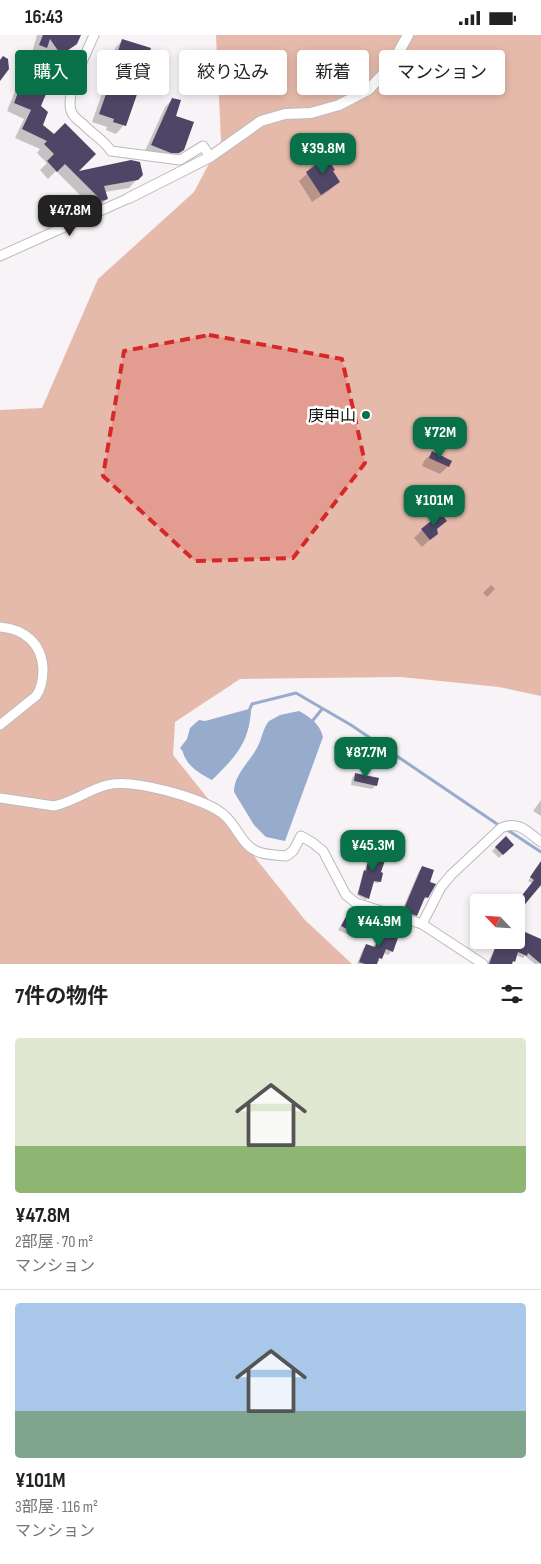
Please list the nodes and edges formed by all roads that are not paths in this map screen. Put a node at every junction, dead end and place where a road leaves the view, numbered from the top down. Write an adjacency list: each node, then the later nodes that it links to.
1 (94, 35): 3 (street)
2 (408, 35): 3 (street)
3 (210, 157): 4 (street)
4 (129, 198): 5 (street)
5 (0, 256)
6 (0, 627): 7 (street)
7 (0, 725)
8 (0, 798): 10 (street)
9 (541, 842): 10 (street)
10 (422, 924): 11 (street)
11 (483, 964)

